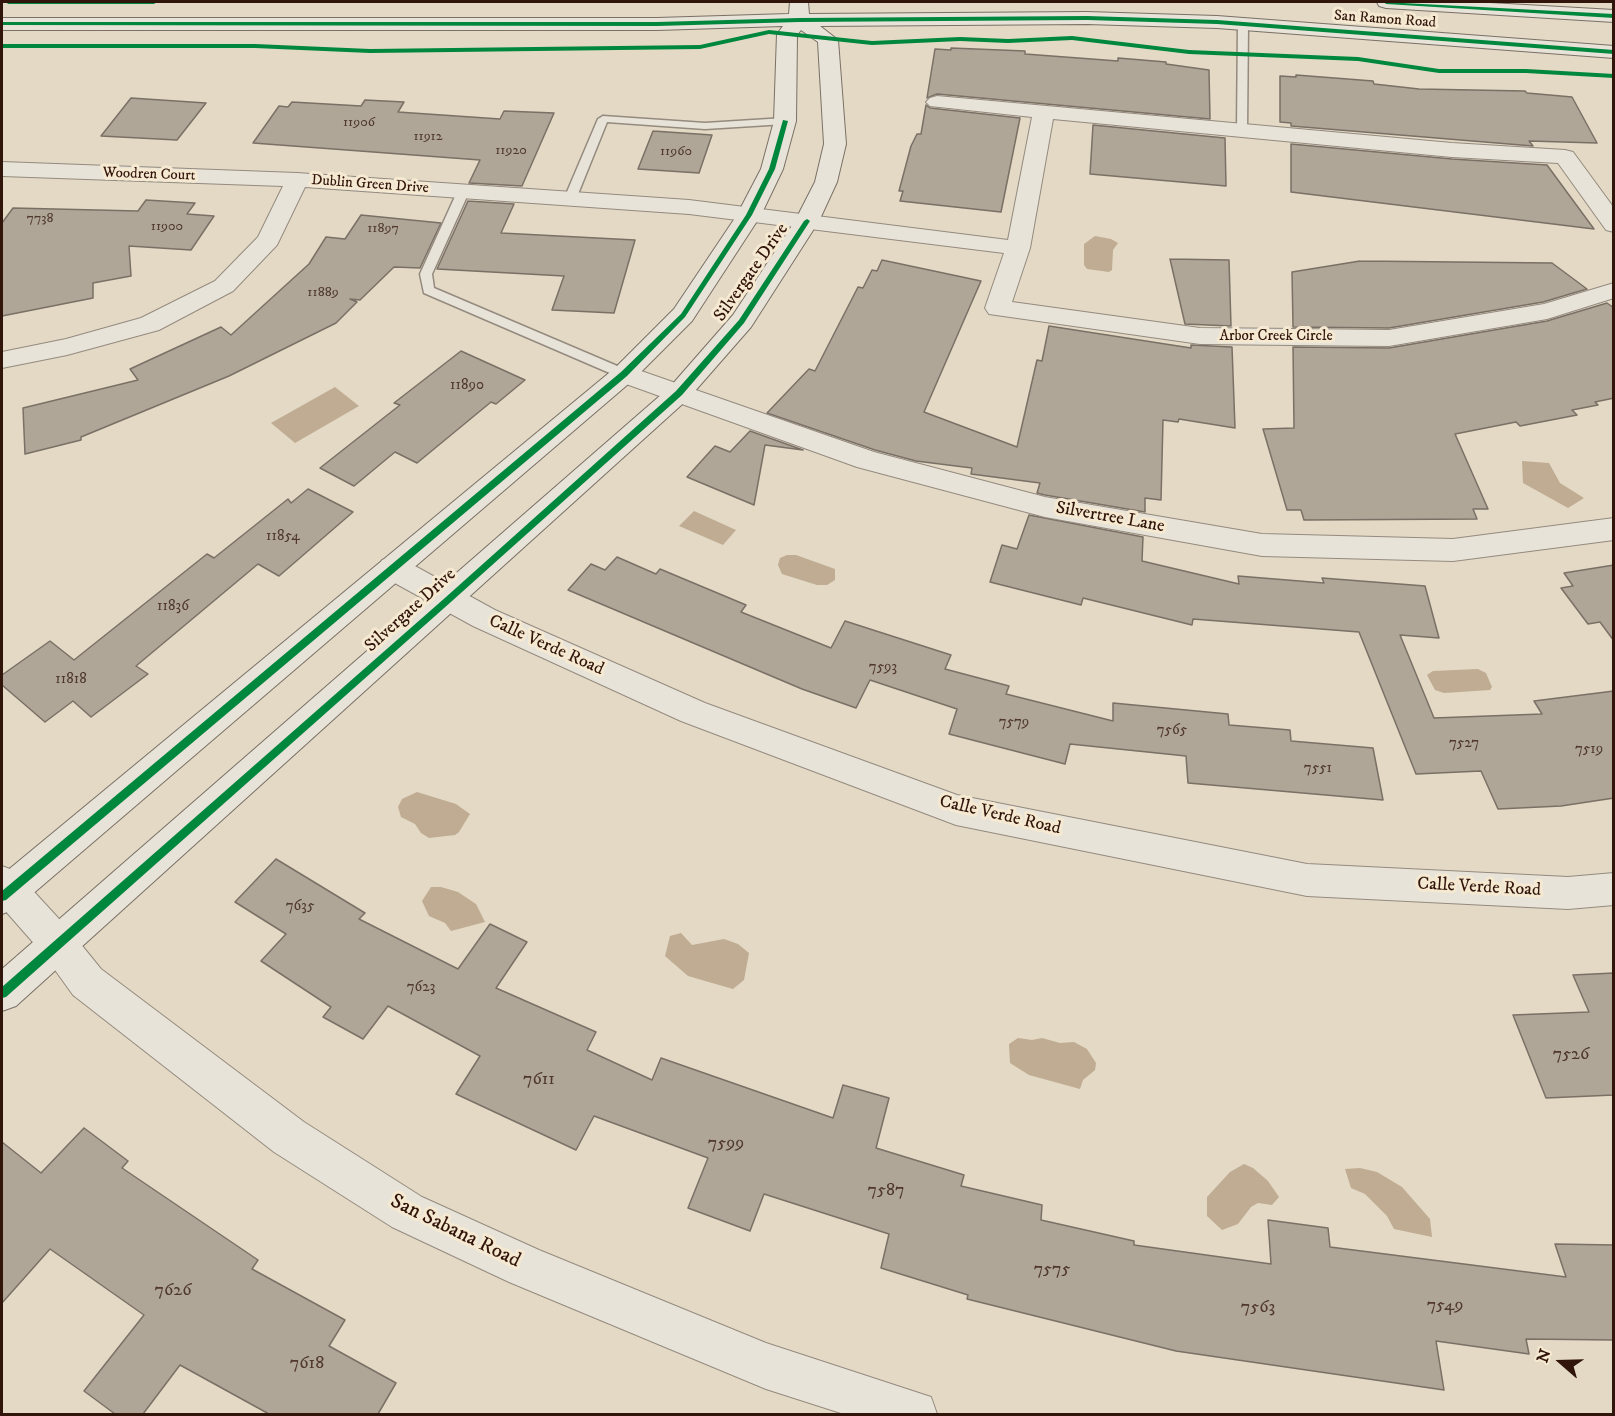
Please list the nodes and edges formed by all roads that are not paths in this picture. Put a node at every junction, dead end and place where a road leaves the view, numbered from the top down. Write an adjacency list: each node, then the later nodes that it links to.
1 (8, 2): 2 (street)
2 (154, 2)
3 (1386, 2): 5 (street, San Ramon Road)
4 (799, 11): 6 (street, San Ramon Road); 8 (street, San Ramon Road); 10 (street, Silvergate Drive); 20 (street, Silvergate Drive)
5 (1614, 16)
6 (722, 22): 7 (street, San Ramon Road); 10 (street, San Ramon Road)
7 (2, 24)
8 (1243, 24): 9 (street, San Ramon Road); 14 (lane)
9 (1614, 52)
10 (787, 56): 13 (street, Silvergate Drive)
11 (937, 102): 12 (street)
12 (1044, 111): 14 (street); 22 (street, Arbor Creek Circle)
13 (785, 121): 18 (lane); 19 (street, Silvergate Drive)
14 (1242, 130): 21 (street)
15 (2, 169): 16 (street, Woodren Court)
16 (297, 180): 17 (street, Dublin Green Drive); 24 (street, Dublin Green Drive)
17 (463, 192): 18 (street, Dublin Green Drive); 25 (lane)
18 (570, 199): 19 (street, Dublin Green Drive)
19 (749, 215): 20 (street, Dublin Green Drive); 25 (street, Silvergate Drive)
20 (807, 222): 22 (street); 26 (street, Silvergate Drive)
21 (1614, 225)
22 (1018, 248): 23 (street, Arbor Creek Circle)
23 (1614, 290)
24 (2, 360)
25 (624, 374): 26 (street, Silvertree Lane); 28 (street, Silvergate Drive)
26 (679, 393): 27 (street, Silvertree Lane); 29 (street, Silvergate Drive)
27 (1614, 529)
28 (393, 568): 29 (street, Calle Verde Road); 31 (street, Silvergate Drive)
29 (449, 599): 30 (street, Calle Verde Road); 32 (street, Silvergate Drive)
30 (1614, 889)
31 (4, 890): 32 (street, San Sabana Road)
32 (57, 944): 33 (street, Silvergate Drive); 34 (street, San Sabana Road)
33 (2, 993)
34 (914, 1414)

